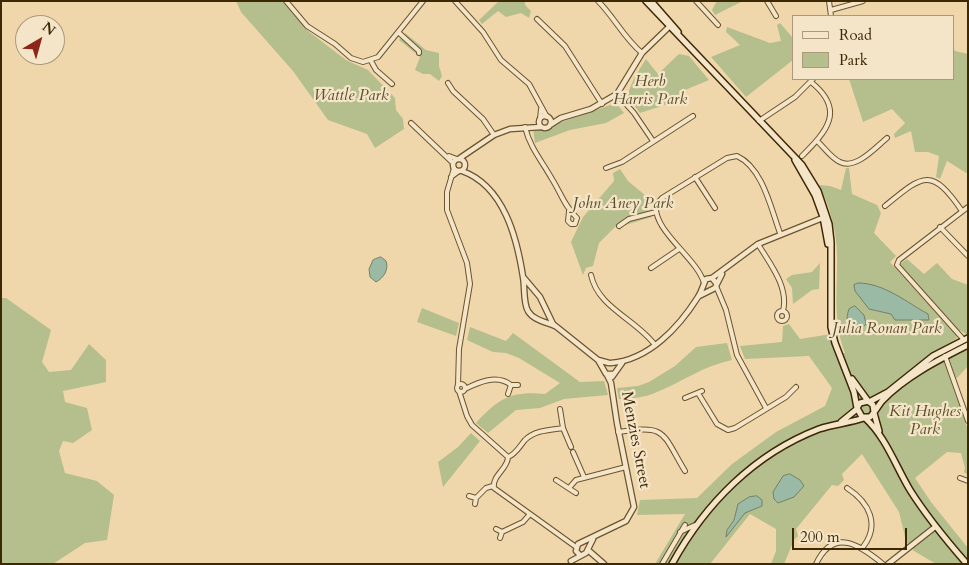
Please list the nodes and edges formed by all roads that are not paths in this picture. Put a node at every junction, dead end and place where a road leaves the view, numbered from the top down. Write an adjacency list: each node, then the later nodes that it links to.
1 (286, 1): 20 (street)
2 (423, 1): 17 (street)
3 (455, 1): 26 (street)
4 (598, 1): 19 (street)
5 (646, 1): 15 (main road)
6 (651, 1): 15 (main road)
7 (696, 1): 16 (street)
8 (767, 1): 13 (street)
9 (828, 1): 11 (street)
10 (863, 1): 11 (street)
11 (831, 10): 12 (street)
12 (831, 15)
13 (776, 16)
14 (537, 19): 25 (street)
15 (671, 25): 19 (street); 31 (main road)
16 (718, 25)
17 (398, 32): 18 (street); 20 (street)
18 (419, 53)
19 (642, 53): 24 (street)
20 (371, 60): 23 (street)
21 (812, 80): 31 (street); 39 (street)
22 (448, 83): 37 (street)
23 (392, 84)
24 (616, 94): 25 (street); 40 (street)
25 (602, 104): 29 (street)
26 (541, 107): 28 (street); 30 (street)
27 (693, 116): 40 (street)
28 (548, 117): 29 (street); 30 (street); 33 (street)
29 (560, 118): 33 (street)
30 (540, 120): 34 (street); 36 (street)
31 (759, 121): 56 (main road)
32 (411, 123): 42 (street)
33 (550, 125): 36 (street)
34 (531, 126): 35 (street); 36 (street)
35 (525, 127): 37 (street); 53 (street)
36 (541, 127)
37 (494, 135): 41 (street)
38 (887, 138): 39 (street)
39 (817, 140): 43 (street)
40 (653, 141): 47 (street)
41 (471, 152): 44 (street); 45 (street)
42 (447, 155): 44 (street); 46 (street)
43 (802, 156)
44 (458, 159): 45 (street); 46 (street)
45 (466, 164): 46 (street); 48 (street)
46 (457, 168): 48 (street); 87 (street)
47 (606, 168)
48 (472, 174): 67 (street)
49 (695, 177): 52 (street); 55 (street); 59 (street)
50 (886, 206): 54 (street)
51 (968, 207): 54 (street)
52 (715, 208)
53 (569, 211)
54 (962, 211): 58 (street)
55 (656, 212): 57 (street); 61 (street)
56 (825, 217): 59 (street); 82 (main road)
57 (619, 226)
58 (940, 227): 62 (street); 76 (street)
59 (780, 233): 60 (street)
60 (758, 244): 65 (street); 74 (street)
61 (679, 249): 63 (street); 64 (street)
62 (968, 256)
63 (651, 268)
64 (700, 272): 68 (street); 69 (street)
65 (722, 273): 68 (street); 70 (street)
66 (591, 274): 77 (street)
67 (523, 275): 75 (street); 75 (street)
68 (711, 278): 69 (street); 70 (street)
69 (704, 283): 71 (street); 72 (street)
70 (716, 285): 71 (street); 73 (street)
71 (711, 290): 72 (street); 73 (street)
72 (700, 296): 77 (street)
73 (719, 296): 92 (street)
74 (783, 311)
75 (555, 326): 79 (street)
76 (967, 342): 78 (main road)
77 (655, 345): 80 (street)
78 (944, 354): 91 (main road); 95 (street); 96 (main road)
79 (598, 360): 81 (street); 83 (street)
80 (622, 362): 81 (street); 84 (street)
81 (610, 363): 83 (street); 84 (street)
82 (842, 364): 91 (main road); 94 (main road)
83 (604, 368): 84 (street)
84 (612, 373): 101 (street, Menzies Street)
85 (510, 385): 86 (street); 87 (street); 89 (street)
86 (518, 386)
87 (462, 387): 105 (street)
88 (796, 387): 92 (street)
89 (508, 394)
90 (685, 398): 92 (street)
91 (869, 402): 94 (main road); 96 (main road)
92 (766, 408)
93 (560, 409): 100 (street)
94 (857, 409): 97 (main road); 99 (main road)
95 (966, 409): 98 (street)
96 (874, 412): 97 (main road); 102 (main road)
97 (864, 418): 99 (main road); 102 (main road)
98 (968, 422)
99 (839, 423): 121 (main road)
100 (563, 428): 103 (street); 105 (street)
101 (618, 432): 106 (street, Menzies Street); 107 (street)
102 (879, 434): 122 (main road)
103 (571, 447)
104 (573, 452): 108 (street)
105 (508, 457): 112 (street)
106 (626, 467): 108 (street); 128 (street, Menzies Street)
107 (685, 470)
108 (584, 477): 113 (street)
109 (960, 478): 111 (street)
110 (556, 480): 113 (street)
111 (968, 481)
112 (493, 486): 117 (street); 119 (street)
113 (569, 488): 115 (street)
114 (847, 488): 127 (street)
115 (576, 493)
116 (468, 496): 117 (street)
117 (476, 498): 118 (street)
118 (475, 504)
119 (530, 514): 124 (street); 128 (street)
120 (685, 525): 125 (street)
121 (695, 525): 125 (street); 132 (main road)
122 (935, 527): 135 (street); 136 (main road)
123 (496, 529): 124 (street)
124 (502, 532): 126 (street)
125 (680, 532): 131 (street)
126 (500, 538)
127 (863, 547): 133 (street); 134 (street)
128 (582, 549): 129 (street, Menzies Street); 130 (street)
129 (570, 562)
130 (604, 564)
131 (662, 564)
132 (672, 564)
133 (816, 564)
134 (883, 564)
135 (888, 564)
136 (967, 564)

